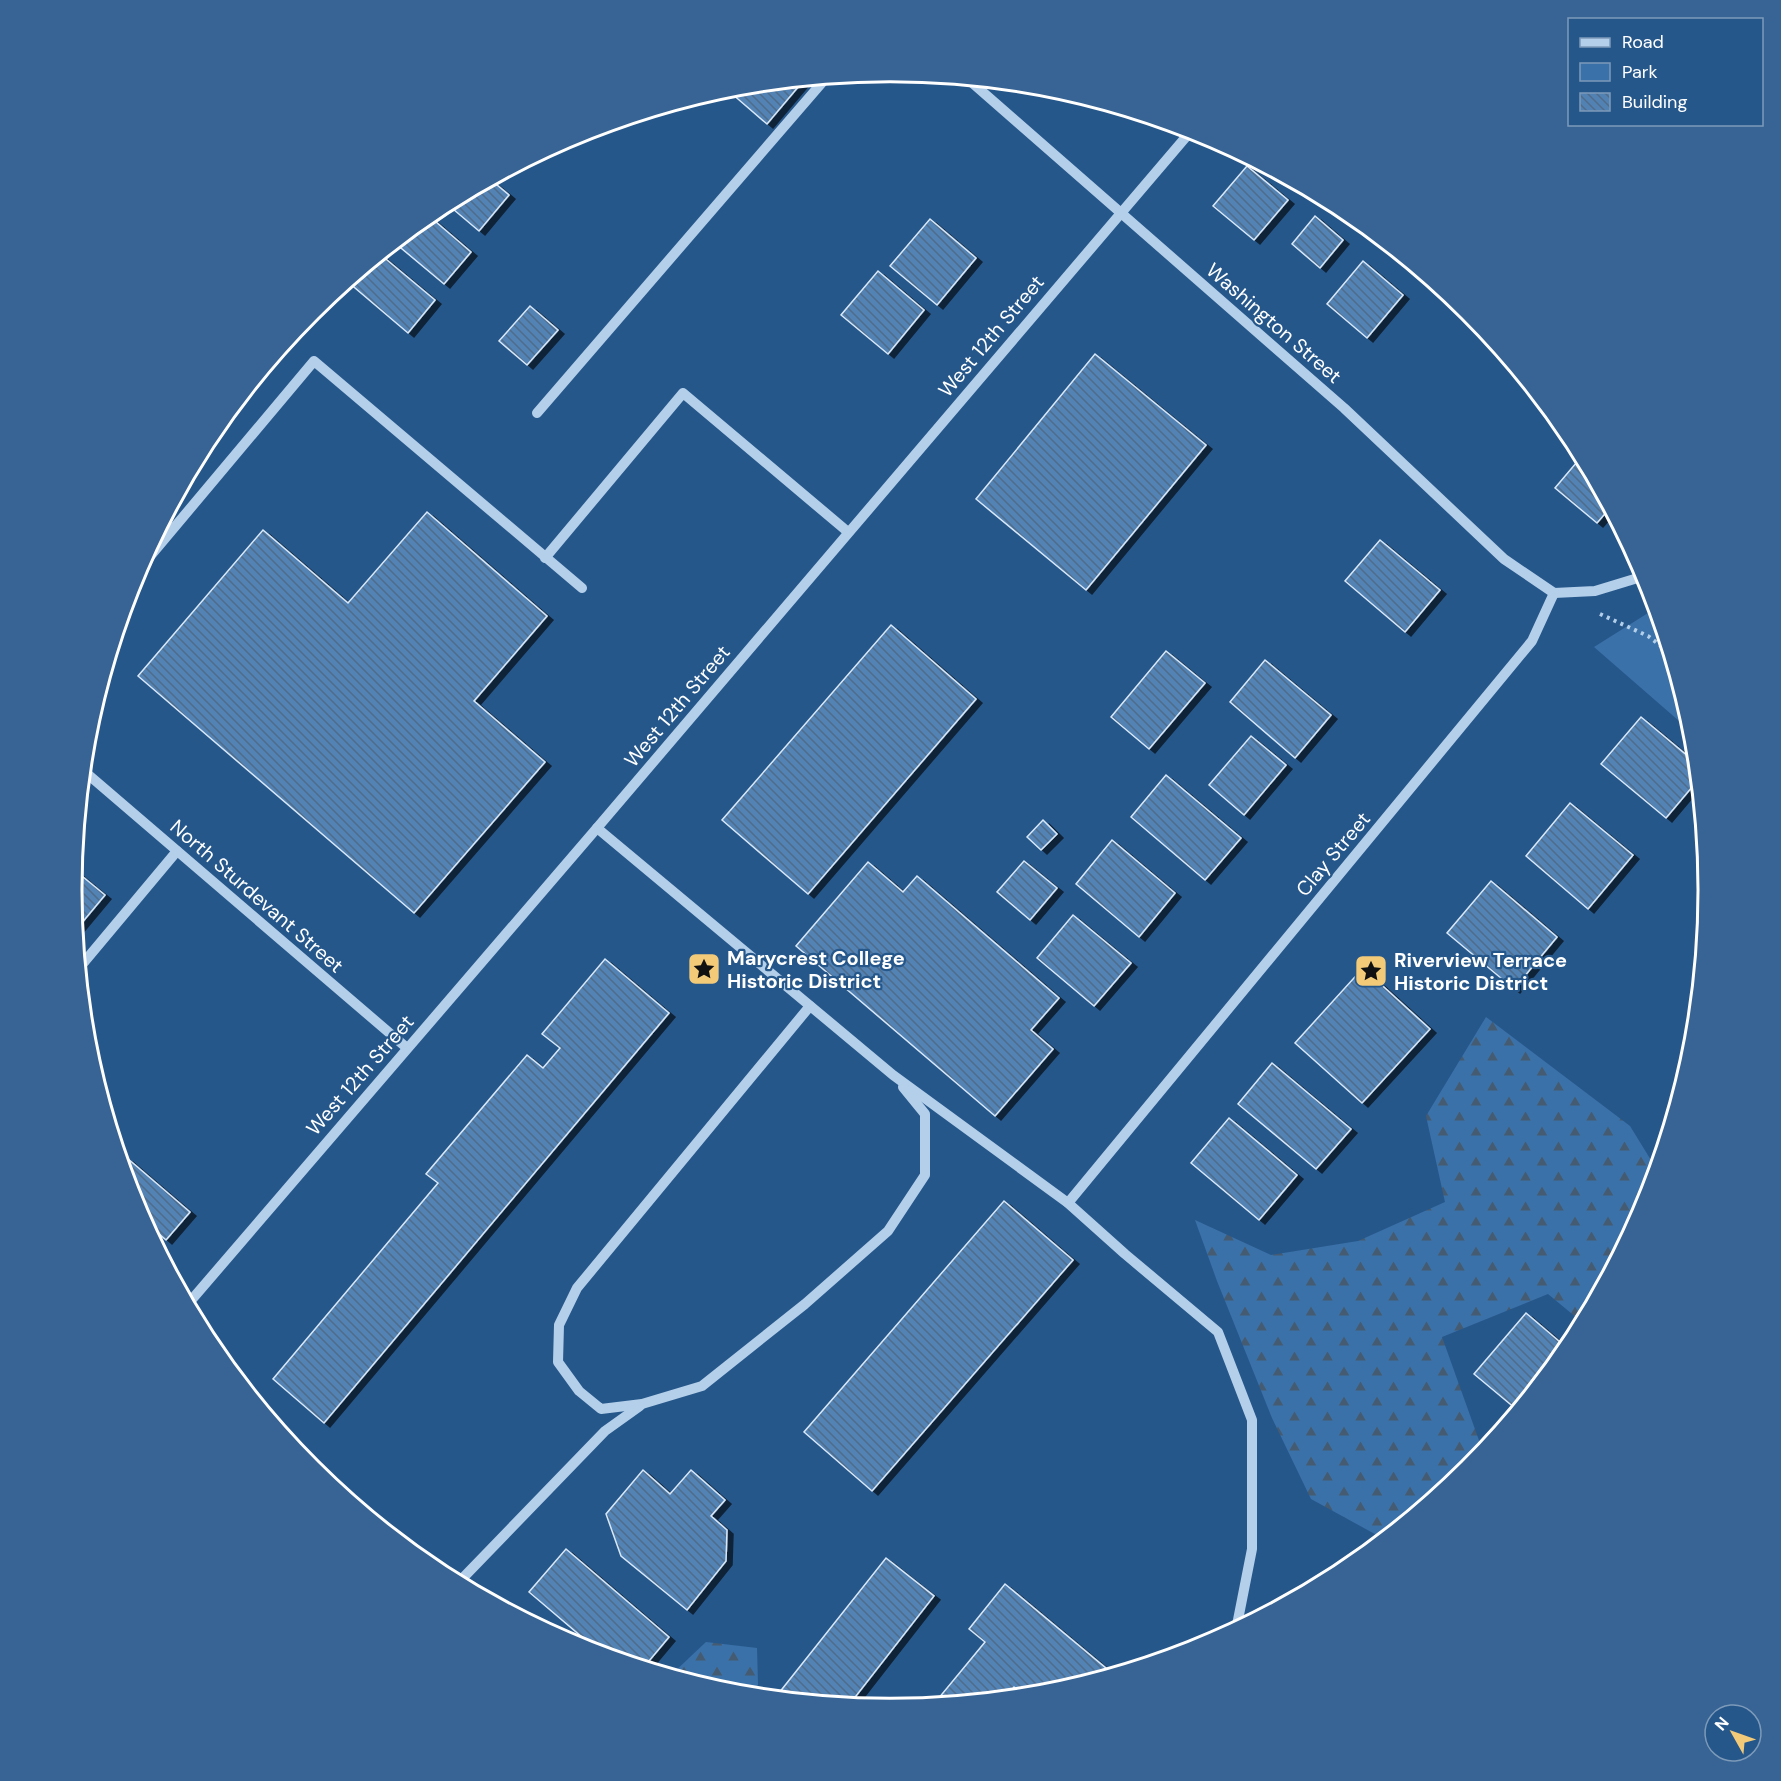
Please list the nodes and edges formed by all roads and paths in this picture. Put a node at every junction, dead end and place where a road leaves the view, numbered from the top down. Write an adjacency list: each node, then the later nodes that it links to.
1 (819, 86): 5 (street)
2 (977, 87): 4 (street, Washington Street)
3 (1185, 138): 4 (street, West 12th Street)
4 (1120, 213): 6 (street, West 12th Street); 11 (street, Washington Street)
5 (537, 413)
6 (848, 532): 8 (street); 15 (street, West 12th Street)
7 (162, 542): 8 (street)
8 (545, 558): 10 (street)
9 (1637, 580): 11 (street)
10 (582, 588)
11 (1554, 593): 21 (street, Clay Street)
12 (1596, 612): 13 (path)
13 (1660, 646)
14 (90, 777): 16 (street, North Sturdevant Street)
15 (597, 828): 18 (street); 19 (street, West 12th Street)
16 (177, 851): 17 (street); 19 (street, North Sturdevant Street)
17 (86, 960)
18 (810, 1006): 20 (street); 23 (street)
19 (407, 1048): 22 (street, West 12th Street)
20 (893, 1075): 21 (street); 23 (street)
21 (1068, 1203): 25 (street)
22 (193, 1298)
23 (642, 1404): 24 (street)
24 (464, 1576)
25 (1238, 1620)

